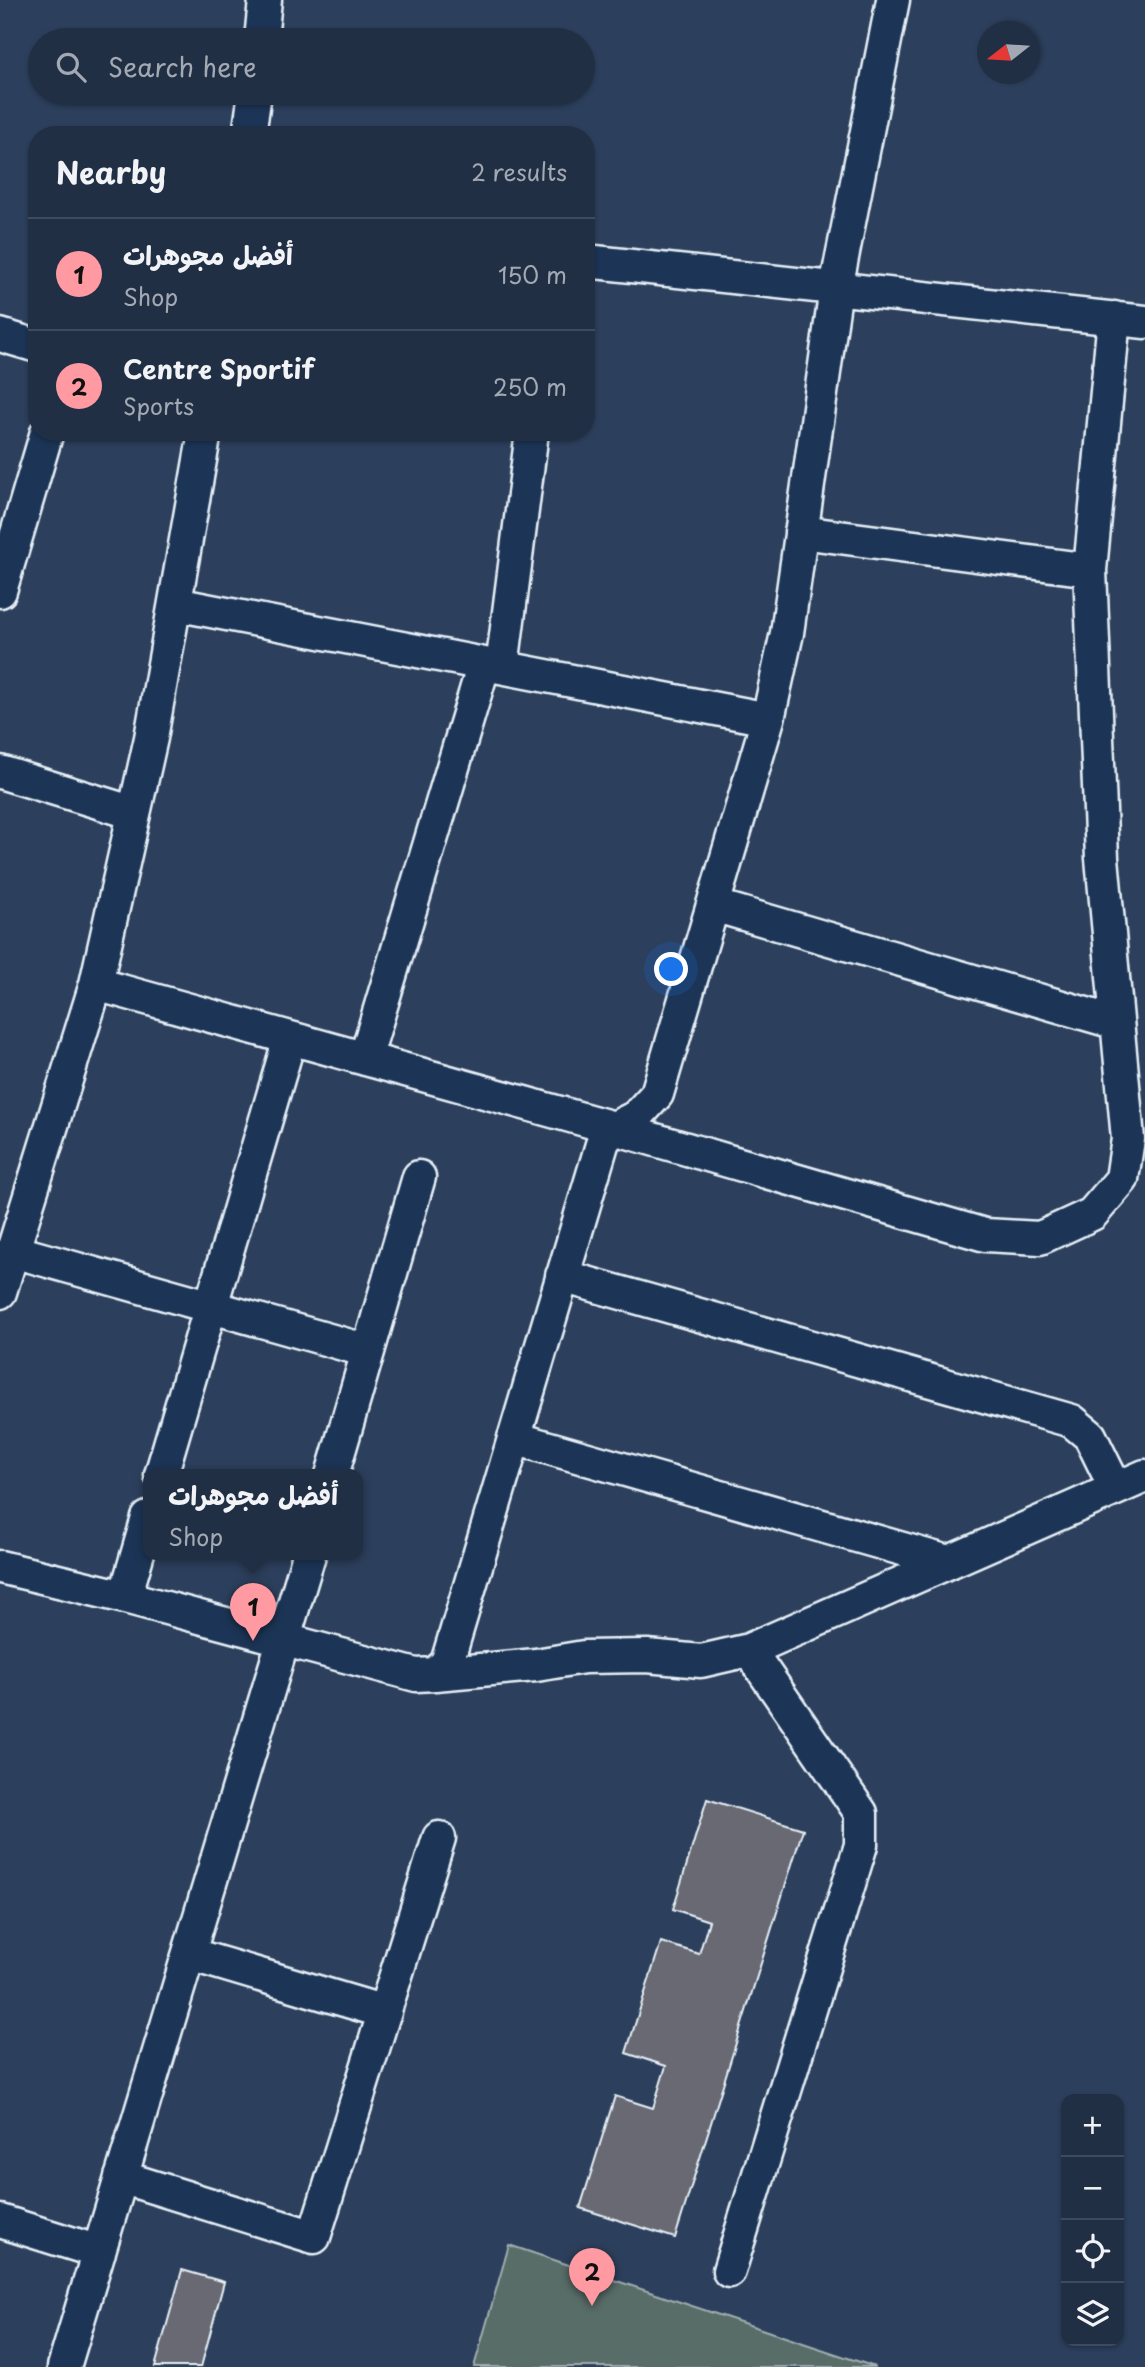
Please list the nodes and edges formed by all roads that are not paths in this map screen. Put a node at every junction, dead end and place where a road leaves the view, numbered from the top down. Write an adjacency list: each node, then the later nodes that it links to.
1 (265, 0): 3 (street)
2 (893, 0): 7 (street)
3 (262, 28)
4 (253, 105): 5 (street)
5 (250, 126)
6 (595, 262): 7 (street)
7 (836, 288): 8 (street); 15 (street)
8 (1114, 318): 9 (street); 16 (street)
9 (1145, 322)
10 (0, 335): 11 (street)
11 (28, 343)
12 (44, 441): 17 (street)
13 (203, 441): 18 (street)
14 (530, 441): 19 (street)
15 (801, 532): 16 (street); 20 (street)
16 (1090, 570): 25 (street)
17 (0, 591)
18 (175, 604): 19 (street); 22 (street)
19 (493, 666): 20 (street); 27 (street)
20 (768, 719): 23 (street)
21 (0, 772): 22 (street)
22 (134, 813): 24 (street)
23 (713, 905): 25 (street); 28 (street)
24 (96, 984): 26 (street); 30 (street)
25 (1117, 1023): 28 (street)
26 (290, 1038): 27 (street); 33 (street)
27 (365, 1059): 28 (street)
28 (614, 1128): 31 (street)
29 (419, 1177): 34 (street)
30 (13, 1251): 32 (street); 33 (street)
31 (562, 1276): 35 (street); 39 (street)
32 (0, 1292)
33 (211, 1305): 34 (street); 36 (street)
34 (368, 1351): 37 (street)
35 (514, 1438): 42 (street); 47 (street)
36 (163, 1469)
37 (334, 1469)
38 (1145, 1476): 39 (street)
39 (1116, 1489): 42 (street)
40 (143, 1534): 44 (street)
41 (308, 1560): 45 (street)
42 (948, 1562): 46 (street)
43 (0, 1567): 44 (street)
44 (124, 1597): 45 (street)
45 (284, 1640): 47 (street); 49 (street)
46 (749, 1650): 47 (street); 54 (street)
47 (435, 1674)
48 (439, 1838): 50 (street)
49 (189, 1954): 50 (street); 51 (street)
50 (385, 2012): 51 (street)
51 (121, 2177): 53 (street)
52 (0, 2221): 53 (street)
53 (99, 2252): 55 (street)
54 (729, 2271)
55 (64, 2367)

